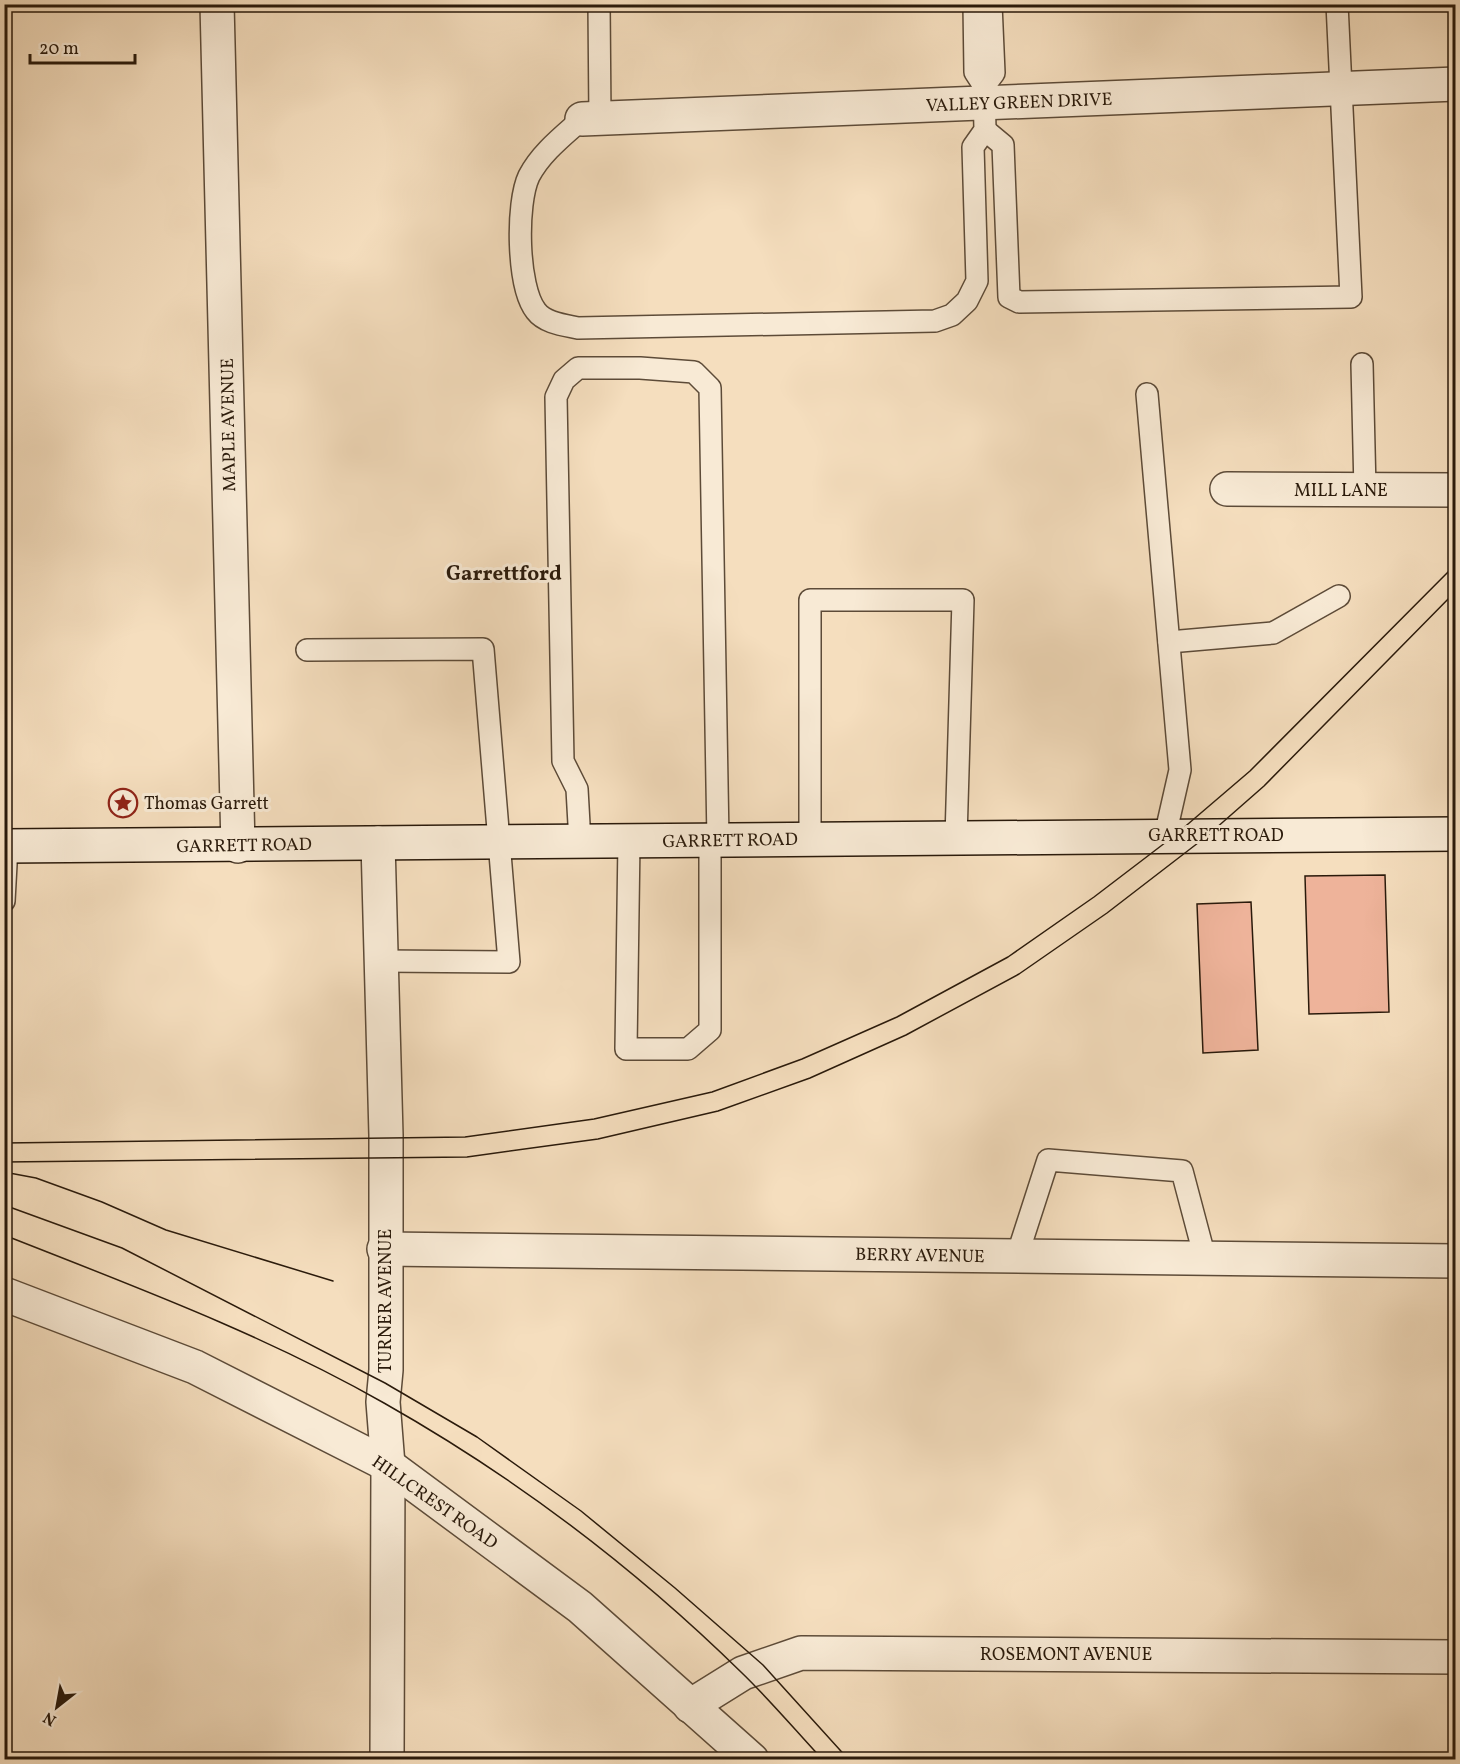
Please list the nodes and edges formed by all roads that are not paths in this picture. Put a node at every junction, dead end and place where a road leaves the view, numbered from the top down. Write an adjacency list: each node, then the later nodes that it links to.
1 (217, 4): 28 (street, MAPLE AVENUE)
2 (599, 4): 9 (lane)
3 (974, 4): 8 (lane)
4 (991, 4): 8 (lane)
5 (1336, 4): 7 (lane)
6 (1455, 84): 7 (street, VALLEY GREEN DRIVE)
7 (1341, 89): 8 (street, VALLEY GREEN DRIVE); 8 (lane)
8 (984, 107): 9 (street, VALLEY GREEN DRIVE); 9 (lane)
9 (591, 119)
10 (1362, 364): 13 (lane)
11 (1147, 393): 16 (lane)
12 (1227, 489): 13 (street, MILL LANE)
13 (1365, 490): 14 (street, MILL LANE)
14 (1455, 490)
15 (1339, 596): 16 (lane)
16 (1169, 642): 19 (lane)
17 (307, 650): 26 (lane)
18 (1455, 834): 19 (street, GARRETT ROAD)
19 (1166, 836): 20 (street, GARRETT ROAD)
20 (956, 838): 21 (street, GARRETT ROAD); 21 (lane)
21 (810, 839): 22 (street, GARRETT ROAD)
22 (714, 840): 23 (street, GARRETT ROAD); 23 (lane); 24 (lane)
23 (629, 841): 24 (street, GARRETT ROAD)
24 (580, 842): 26 (street, GARRETT ROAD)
25 (378, 843): 26 (street, GARRETT ROAD); 28 (street, GARRETT ROAD); 30 (street, TURNER AVENUE)
26 (500, 843): 30 (lane)
27 (6, 846): 28 (street, GARRETT ROAD); 29 (lane)
28 (238, 846)
29 (4, 901)
30 (380, 961): 31 (street, TURNER AVENUE)
31 (384, 1249): 32 (street, BERRY AVENUE); 36 (street, TURNER AVENUE)
32 (1017, 1256): 33 (street, BERRY AVENUE); 33 (lane)
33 (1205, 1258): 34 (street, BERRY AVENUE)
34 (1455, 1261)
35 (4, 1294): 36 (street, HILLCREST ROAD)
36 (388, 1465): 38 (street, HILLCREST ROAD); 39 (street, TURNER AVENUE)
37 (1455, 1657): 38 (street, ROSEMONT AVENUE)
38 (690, 1706): 40 (street, HILLCREST ROAD)
39 (387, 1760)
40 (752, 1760)

